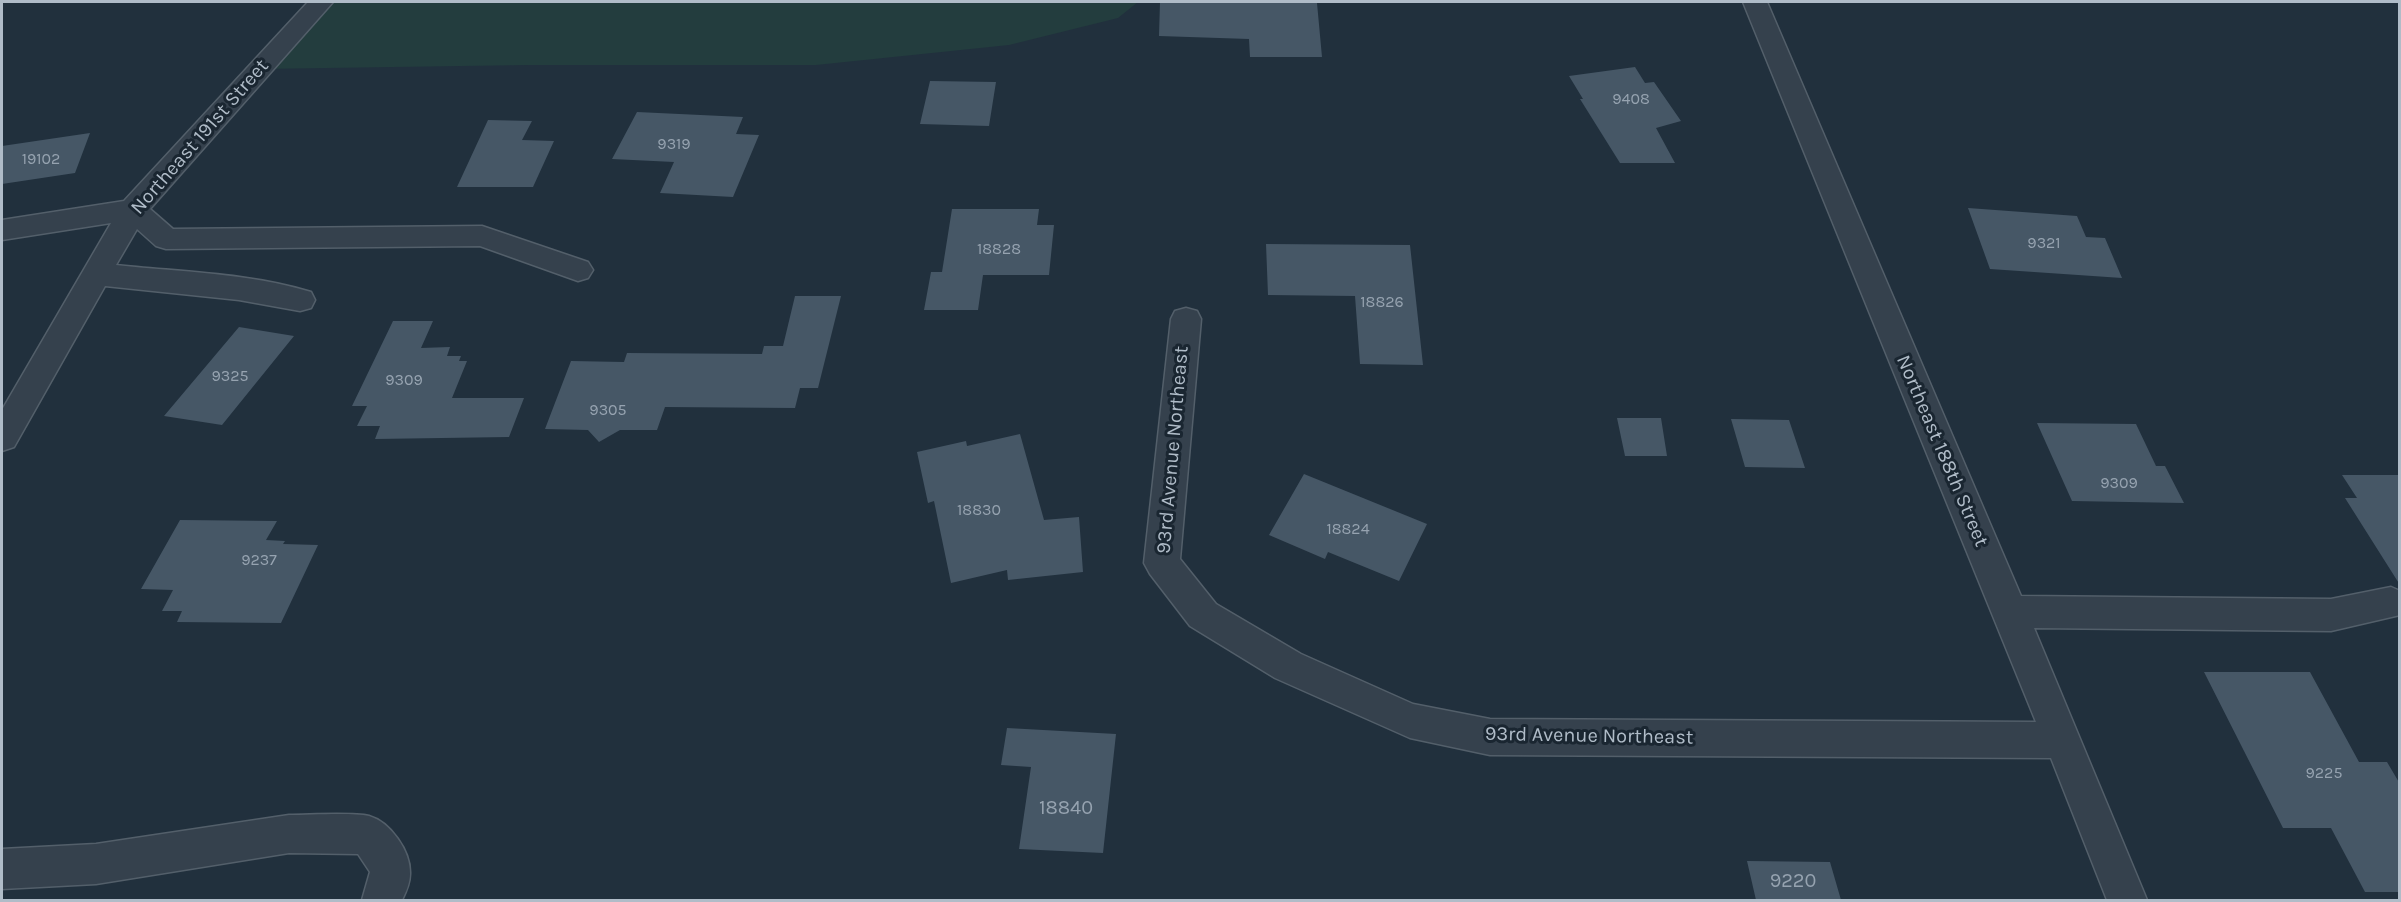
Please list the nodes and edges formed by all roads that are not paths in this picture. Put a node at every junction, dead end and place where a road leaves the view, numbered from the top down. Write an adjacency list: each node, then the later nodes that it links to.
1 (321, 2): 3 (street, Northeast 191st Street)
2 (1755, 2): 11 (street, Northeast 188th Street)
3 (133, 210): 4 (street); 5 (street); 6 (street, Northeast 191st Street)
4 (2, 230)
5 (578, 270)
6 (96, 274): 7 (street); 9 (street, Northeast 191st Street)
7 (300, 300)
8 (1186, 319): 12 (street, 93rd Avenue Northeast)
9 (2, 438)
10 (2391, 603): 11 (street)
11 (2009, 612): 12 (street, Northeast 188th Street)
12 (2063, 740): 15 (street, Northeast 188th Street)
13 (2, 869): 14 (street)
14 (382, 900)
15 (2127, 900)

